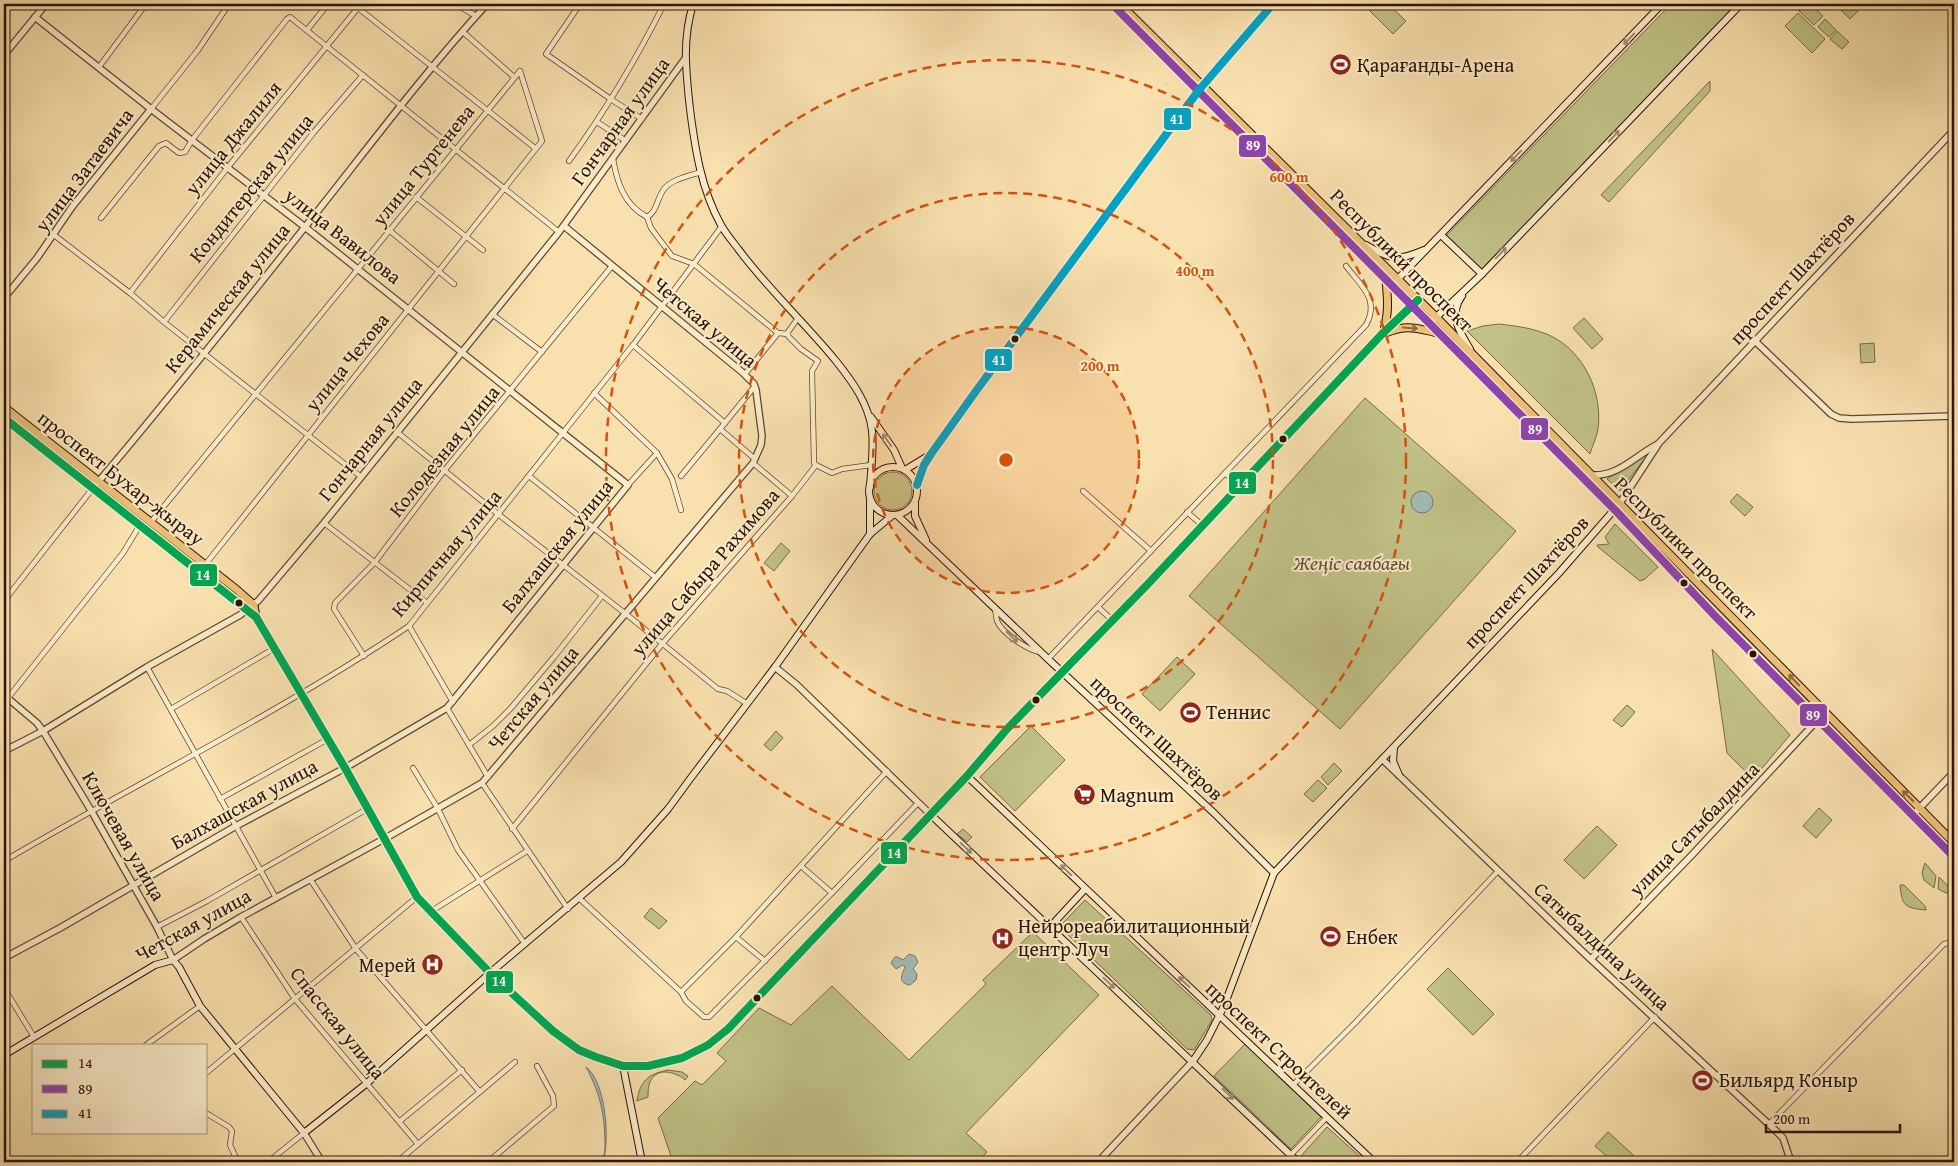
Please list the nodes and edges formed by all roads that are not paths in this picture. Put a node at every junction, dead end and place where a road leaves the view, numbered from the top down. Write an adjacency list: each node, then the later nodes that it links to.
1 (46, 4): 16 (street)
2 (146, 4): 23 (street)
3 (229, 4): 30 (street)
4 (328, 4): 18 (street)
5 (455, 4): 17 (street)
6 (487, 4): 17 (street, Керамическая улица)
7 (580, 4): 28 (street)
8 (664, 4): 28 (street)
9 (693, 4): 22 (main road)
10 (1112, 4): 27 (main road, Республики проспект)
11 (1120, 4): 27 (main road, Республики проспект)
12 (1272, 4): 27 (street)
13 (1662, 4): 53 (main road, one-way to 53)
14 (1741, 4): 64 (main road, one-way to 14)
15 (359, 6): 20 (street, улица Джалиля); 24 (street)
16 (35, 16): 21 (street); 23 (street, улица Вавилова)
17 (476, 16): 19 (street, Керамическая улица)
18 (307, 30): 20 (street); 35 (street)
19 (463, 32): 24 (street, Керамическая улица); 26 (street)
20 (327, 46): 25 (street); 41 (street, улица Джалиля)
21 (4, 55)
22 (684, 60): 32 (street, Гончарная улица); 42 (main road)
23 (99, 67): 30 (street, улица Вавилова)
24 (433, 67): 29 (street, Керамическая улица); 31 (street)
25 (362, 75): 29 (street); 44 (street, Кондитерская улица)
26 (514, 77): 31 (street, улица Тургенева); 38 (street, улица Тургенева)
27 (1201, 88): 56 (main road, Республики проспект); 66 (main road, Республики проспект); 105 (main road)
28 (612, 100): 32 (street); 33 (street)
29 (401, 104): 37 (street); 50 (street, Керамическая улица)
30 (151, 109): 35 (street, улица Вавилова); 54 (street, улица Затаевича)
31 (486, 110): 37 (street, улица Тургенева); 38 (street)
32 (642, 119): 36 (street, Гончарная улица)
33 (597, 122): 36 (street); 40 (street)
34 (1954, 130): 83 (street, проспект Шахтёров)
35 (192, 140): 41 (street, улица Вавилова); 47 (street)
36 (626, 142): 39 (street, Гончарная улица)
37 (455, 148): 43 (street); 45 (street, улица Тургенева)
38 (535, 148): 43 (street, улица Чехова)
39 (613, 159): 46 (street); 48 (street, Гончарная улица)
40 (569, 161)
41 (228, 167): 44 (street, улица Вавилова); 68 (street, улица Джалиля)
42 (701, 172): 46 (street); 49 (main road)
43 (504, 188): 52 (street); 55 (street, улица Чехова)
44 (265, 195): 50 (street, улица Вавилова); 77 (street, Кондитерская улица)
45 (416, 197): 51 (street, улица Тургенева); 55 (street)
46 (647, 216): 59 (street)
47 (101, 218)
48 (564, 226): 52 (street, Гончарная улица); 60 (street, Четская улица)
49 (722, 226): 59 (street, Кирпичная улица); 76 (main road)
50 (305, 227): 62 (street, улица Вавилова); 87 (street, Керамическая улица)
51 (389, 230): 62 (street, улица Тургенева); 63 (street)
52 (559, 232): 74 (street, Гончарная улица)
53 (1441, 235): 57 (main road); 64 (main road)
54 (54, 236): 68 (street); 69 (street, улица Затаевича)
55 (466, 236): 58 (street); 63 (street, улица Чехова)
56 (1362, 243): 57 (main road); 65 (main road, Республики проспект)
57 (1427, 249): 65 (main road)
58 (483, 250)
59 (694, 264): 71 (street, Кирпичная улица); 79 (street)
60 (612, 266): 71 (street, Четская улица); 86 (street, Колодезная улица)
61 (1346, 266): 111 (street)
62 (358, 269): 73 (street, улица Вавилова); 93 (street, улица Тургенева)
63 (438, 271): 67 (street); 73 (street, улица Чехова)
64 (1479, 276): 75 (main road); 88 (main road)
65 (1398, 279): 66 (main road); 70 (main road, Республики проспект)
66 (1388, 283): 72 (main road, Республики проспект); 82 (main road)
67 (454, 284)
68 (130, 293): 77 (street)
69 (4, 298)
70 (1418, 300): 72 (main road); 75 (main road, Республики проспект)
71 (662, 306): 84 (street, Кирпичная улица); 89 (street, Четская улица)
72 (1411, 306): 78 (main road, Республики проспект); 82 (main road)
73 (409, 308): 85 (street, улица Вавилова); 102 (street, улица Чехова)
74 (492, 314): 85 (street, Гончарная улица); 86 (street)
75 (1436, 317): 78 (main road); 88 (main road, Республики проспект)
76 (798, 318): 81 (street); 95 (main road)
77 (164, 322): 87 (street)
78 (1429, 324): 80 (main road, Республики проспект)
79 (778, 333): 81 (street); 89 (street)
80 (1438, 333): 82 (main road, one-way to 80); 128 (main road, Республики проспект)
81 (788, 334): 107 (street)
82 (1382, 334): 119 (main road)
83 (1755, 341): 96 (street); 103 (street, проспект Шахтёров)
84 (633, 346): 92 (street, Кирпичная улица); 98 (street)
85 (461, 351): 91 (street, улица Вавилова); 100 (street, Гончарная улица)
86 (542, 352): 91 (street, Колодезная улица)
87 (204, 353): 93 (street); 116 (street, Керамическая улица)
88 (1475, 356): 112 (main road, Республики проспект)
89 (745, 374): 90 (street, Четская улица)
90 (755, 386): 98 (street); 106 (street, Четская улица)
91 (512, 390): 101 (street, улица Вавилова); 110 (street, Колодезная улица)
92 (594, 393): 101 (street, Кирпичная улица); 104 (street)
93 (256, 394): 102 (street); 132 (street, улица Тургенева)
94 (4, 407): 116 (main road, проспект Бухар-жырау)
95 (868, 414): 108 (main road); 109 (main road, one-way to 95)
96 (1954, 416)
97 (4, 418): 121 (main road, проспект Бухар-жырау)
98 (725, 423): 99 (street)
99 (720, 429): 106 (street); 115 (street)
100 (397, 432): 110 (street); 113 (street, Гончарная улица)
101 (564, 432): 114 (street, Кирпичная улица); 117 (street, улица Вавилова)
102 (307, 435): 113 (street); 141 (street, улица Чехова)
103 (1659, 443): 112 (street); 126 (street, проспект Шахтёров)
104 (657, 453): 117 (street, Балхашская улица); 127 (street)
105 (931, 454): 109 (main road); 118 (main road)
106 (754, 461): 124 (street); 143 (street, Четская улица)
107 (816, 465): 108 (street); 124 (street, улица Сабыра Рахимова)
108 (871, 465): 120 (main road)
109 (903, 469): 118 (main road); 120 (main road)
110 (444, 471): 130 (street); 140 (street, Колодезная улица)
111 (1225, 473): 119 (street); 129 (street)
112 (1592, 475): 126 (main road, Республики проспект)
113 (360, 476): 133 (street, Гончарная улица)
114 (529, 476): 130 (street, Кирпичная улица); 136 (street)
115 (681, 476)
116 (98, 481): 121 (street, Керамическая улица); 132 (main road, проспект Бухар-жырау)
117 (628, 485): 136 (street, Балхашская улица)
118 (917, 485): 125 (main road)
119 (1239, 486): 135 (main road)
120 (870, 487): 123 (main road)
121 (93, 488): 134 (main road, проспект Бухар-жырау); 145 (street, Керамическая улица)
122 (1082, 491): 139 (street)
123 (870, 495): 131 (main road); 137 (main road)
124 (792, 496): 152 (street, улица Сабыра Рахимова)
125 (916, 497): 131 (main road); 138 (main road)
126 (1620, 503): 128 (main road, проспект Шахтёров); 165 (main road, Республики проспект, one-way to 126)
127 (681, 510)
128 (1614, 510): 166 (main road, Республики проспект); 169 (main road, проспект Шахтёров)
129 (1187, 512): 135 (street); 139 (street)
130 (498, 514): 142 (street); 146 (street, Кирпичная улица)
131 (895, 515): 137 (main road); 138 (main road, проспект Шахтёров)
132 (151, 522): 141 (main road, проспект Бухар-жырау)
133 (324, 523): 140 (street); 148 (street, Гончарная улица)
134 (140, 525): 148 (main road, проспект Бухар-жырау); 160 (street)
135 (1202, 525): 150 (main road)
136 (593, 528): 142 (street, Балхашская улица); 143 (street)
137 (870, 534): 157 (main road)
138 (929, 546): 155 (main road, проспект Шахтёров)
139 (1151, 551): 147 (street)
140 (375, 562): 146 (street); 154 (street, Колодезная улица)
141 (204, 564): 148 (main road, проспект Бухар-жырау)
142 (563, 564): 144 (street); 161 (street, Балхашская улица)
143 (655, 577): 149 (street, Четская улица)
144 (602, 596): 149 (street); 170 (street)
145 (4, 601)
146 (426, 602): 151 (street, Кирпичная улица)
147 (1098, 607): 150 (street); 155 (street)
148 (251, 608): 153 (main road); 156 (street, Гончарная улица)
149 (626, 614): 152 (street); 180 (street, Четская улица)
150 (1112, 620): 158 (main road)
151 (409, 626): 154 (street, Кирпичная улица); 161 (street)
152 (662, 644): 162 (street); 191 (street, улица Сабыра Рахимова)
153 (275, 648): 159 (main road); 164 (street)
154 (364, 656): 159 (street, Кирпичная улица)
155 (1048, 659): 158 (main road, проспект Шахтёров)
156 (147, 667): 164 (street); 167 (street, Гончарная улица)
157 (775, 667): 162 (main road); 176 (street)
158 (1063, 672): 179 (main road); 200 (main road, проспект Шахтёров)
159 (301, 693): 168 (main road); 172 (street, Кирпичная улица)
160 (6, 696): 167 (street, Ключевая улица)
161 (453, 702): 163 (street, Балхашская улица)
162 (746, 703): 208 (main road)
163 (447, 708): 170 (street); 174 (street, Балхашская улица)
164 (171, 709): 172 (street)
165 (1825, 712): 166 (street); 184 (main road, Республики проспект, one-way to 165)
166 (1818, 719): 189 (main road, Республики проспект); 219 (street, улица Сатыбалдина)
167 (43, 731): 171 (street, Гончарная улица); 187 (street, Ключевая улица)
168 (328, 739): 174 (main road); 182 (street, Балхашская улица)
169 (1396, 744): 173 (main road, проспект Шахтёров); 178 (main road)
170 (469, 745): 180 (street)
171 (4, 751)
172 (195, 755): 182 (street); 187 (street, Кирпичная улица)
173 (1382, 759): 178 (street, Сатыбалдина улица); 200 (main road, проспект Шахтёров)
174 (345, 768): 185 (main road); 190 (street, Балхашская улица)
175 (413, 768): 186 (street)
176 (887, 771): 183 (street); 197 (street)
177 (1954, 772): 184 (street)
178 (1399, 775): 199 (street, Сатыбалдина улица)
179 (966, 776): 188 (main road); 204 (main road, проспект Строителей, one-way to 179)
180 (488, 777): 181 (street, Четская улица)
181 (482, 782): 186 (street, Четская улица); 191 (street)
182 (220, 799): 190 (street)
183 (918, 803): 188 (street); 205 (street)
184 (1920, 808): 189 (street); 193 (main road, Республики проспект)
185 (367, 809): 192 (main road); 198 (street)
186 (438, 809): 192 (street, Четская улица); 202 (street)
187 (92, 812): 196 (street, Кирпичная улица); 203 (street, Ключевая улица)
188 (930, 814): 213 (main road, one-way to 213); 237 (main road)
189 (1913, 815): 195 (main road, Республики проспект)
190 (236, 826): 198 (street); 203 (street, Балхашская улица)
191 (512, 829): 194 (street)
192 (384, 839): 201 (street, Четская улица); 206 (main road)
193 (1954, 843)
194 (526, 851): 202 (street); 209 (street)
195 (1954, 857)
196 (4, 861)
197 (801, 866): 205 (street); 214 (street)
198 (261, 870): 207 (street); 212 (street)
199 (1498, 871): 219 (street, Сатыбалдина улица); 241 (street)
200 (1274, 873): 227 (main road, проспект Шахтёров)
201 (310, 879): 207 (street, Четская улица); 217 (street)
202 (480, 881): 210 (street); 216 (street)
203 (133, 886): 212 (street, Ключевая улица); 218 (street, Балхашская улица)
204 (1085, 889): 213 (main road); 227 (main road, проспект Строителей, one-way to 204)
205 (832, 893): 221 (street)
206 (418, 897): 210 (main road); 217 (street)
207 (276, 898): 211 (street, Четская улица)
208 (580, 899): 209 (main road); 224 (street)
209 (568, 909): 216 (main road)
210 (430, 912): 222 (main road)
211 (241, 917): 220 (street, Четская улица); 225 (street, Спасская улица)
212 (157, 927): 220 (street, Ключевая улица)
213 (1050, 927): 234 (main road, one-way to 234)
214 (736, 937): 221 (street); 224 (street)
215 (1954, 942): 246 (street)
216 (526, 945): 222 (main road)
217 (356, 949): 225 (street); 229 (street)
218 (4, 958)
219 (1591, 959): 228 (street, Сатыбалдина улица)
220 (173, 960): 226 (main road, Ключевая улица); 230 (main road, Четская улица)
221 (765, 961): 224 (street)
222 (490, 973): 229 (main road); 237 (main road)
223 (4, 988): 230 (street)
224 (681, 992)
225 (295, 999): 232 (street); 240 (street, Спасская улица)
226 (200, 1006): 231 (street); 232 (main road, Ключевая улица)
227 (1219, 1016): 234 (main road, проспект Шахтёров); 241 (main road, проспект Строителей)
228 (1655, 1017): 246 (street, Сатыбалдина улица); 260 (street)
229 (427, 1030): 238 (street); 240 (main road)
230 (34, 1038): 233 (main road, Четская улица)
231 (147, 1044)
232 (236, 1050): 239 (street); 247 (main road, Ключевая улица)
233 (4, 1055)
234 (1193, 1061): 249 (main road, one-way to 249); 256 (street, проспект Шахтёров)
235 (514, 1062): 242 (street)
236 (537, 1066): 254 (street)
237 (623, 1066): 255 (main road)
238 (462, 1070): 242 (street); 245 (street)
239 (208, 1071)
240 (366, 1084): 245 (street, Спасская улица); 247 (main road)
241 (1293, 1085): 244 (main road, проспект Строителей)
242 (479, 1091): 248 (street)
243 (208, 1114): 250 (street)
244 (1327, 1117): 249 (street); 259 (main road, проспект Строителей)
245 (400, 1121): 248 (street, Спасская улица)
246 (1768, 1125): 261 (street, Сатыбалдина улица)
247 (304, 1133): 251 (street); 252 (street, Ключевая улица)
248 (418, 1144): 253 (street)
249 (1291, 1155): 257 (street); 258 (main road)
250 (238, 1162)
251 (268, 1162)
252 (322, 1162)
253 (397, 1162)
254 (488, 1162)
255 (642, 1162)
256 (1098, 1162)
257 (1284, 1162)
258 (1298, 1162)
259 (1374, 1162)
260 (1517, 1162)
261 (1791, 1162)

